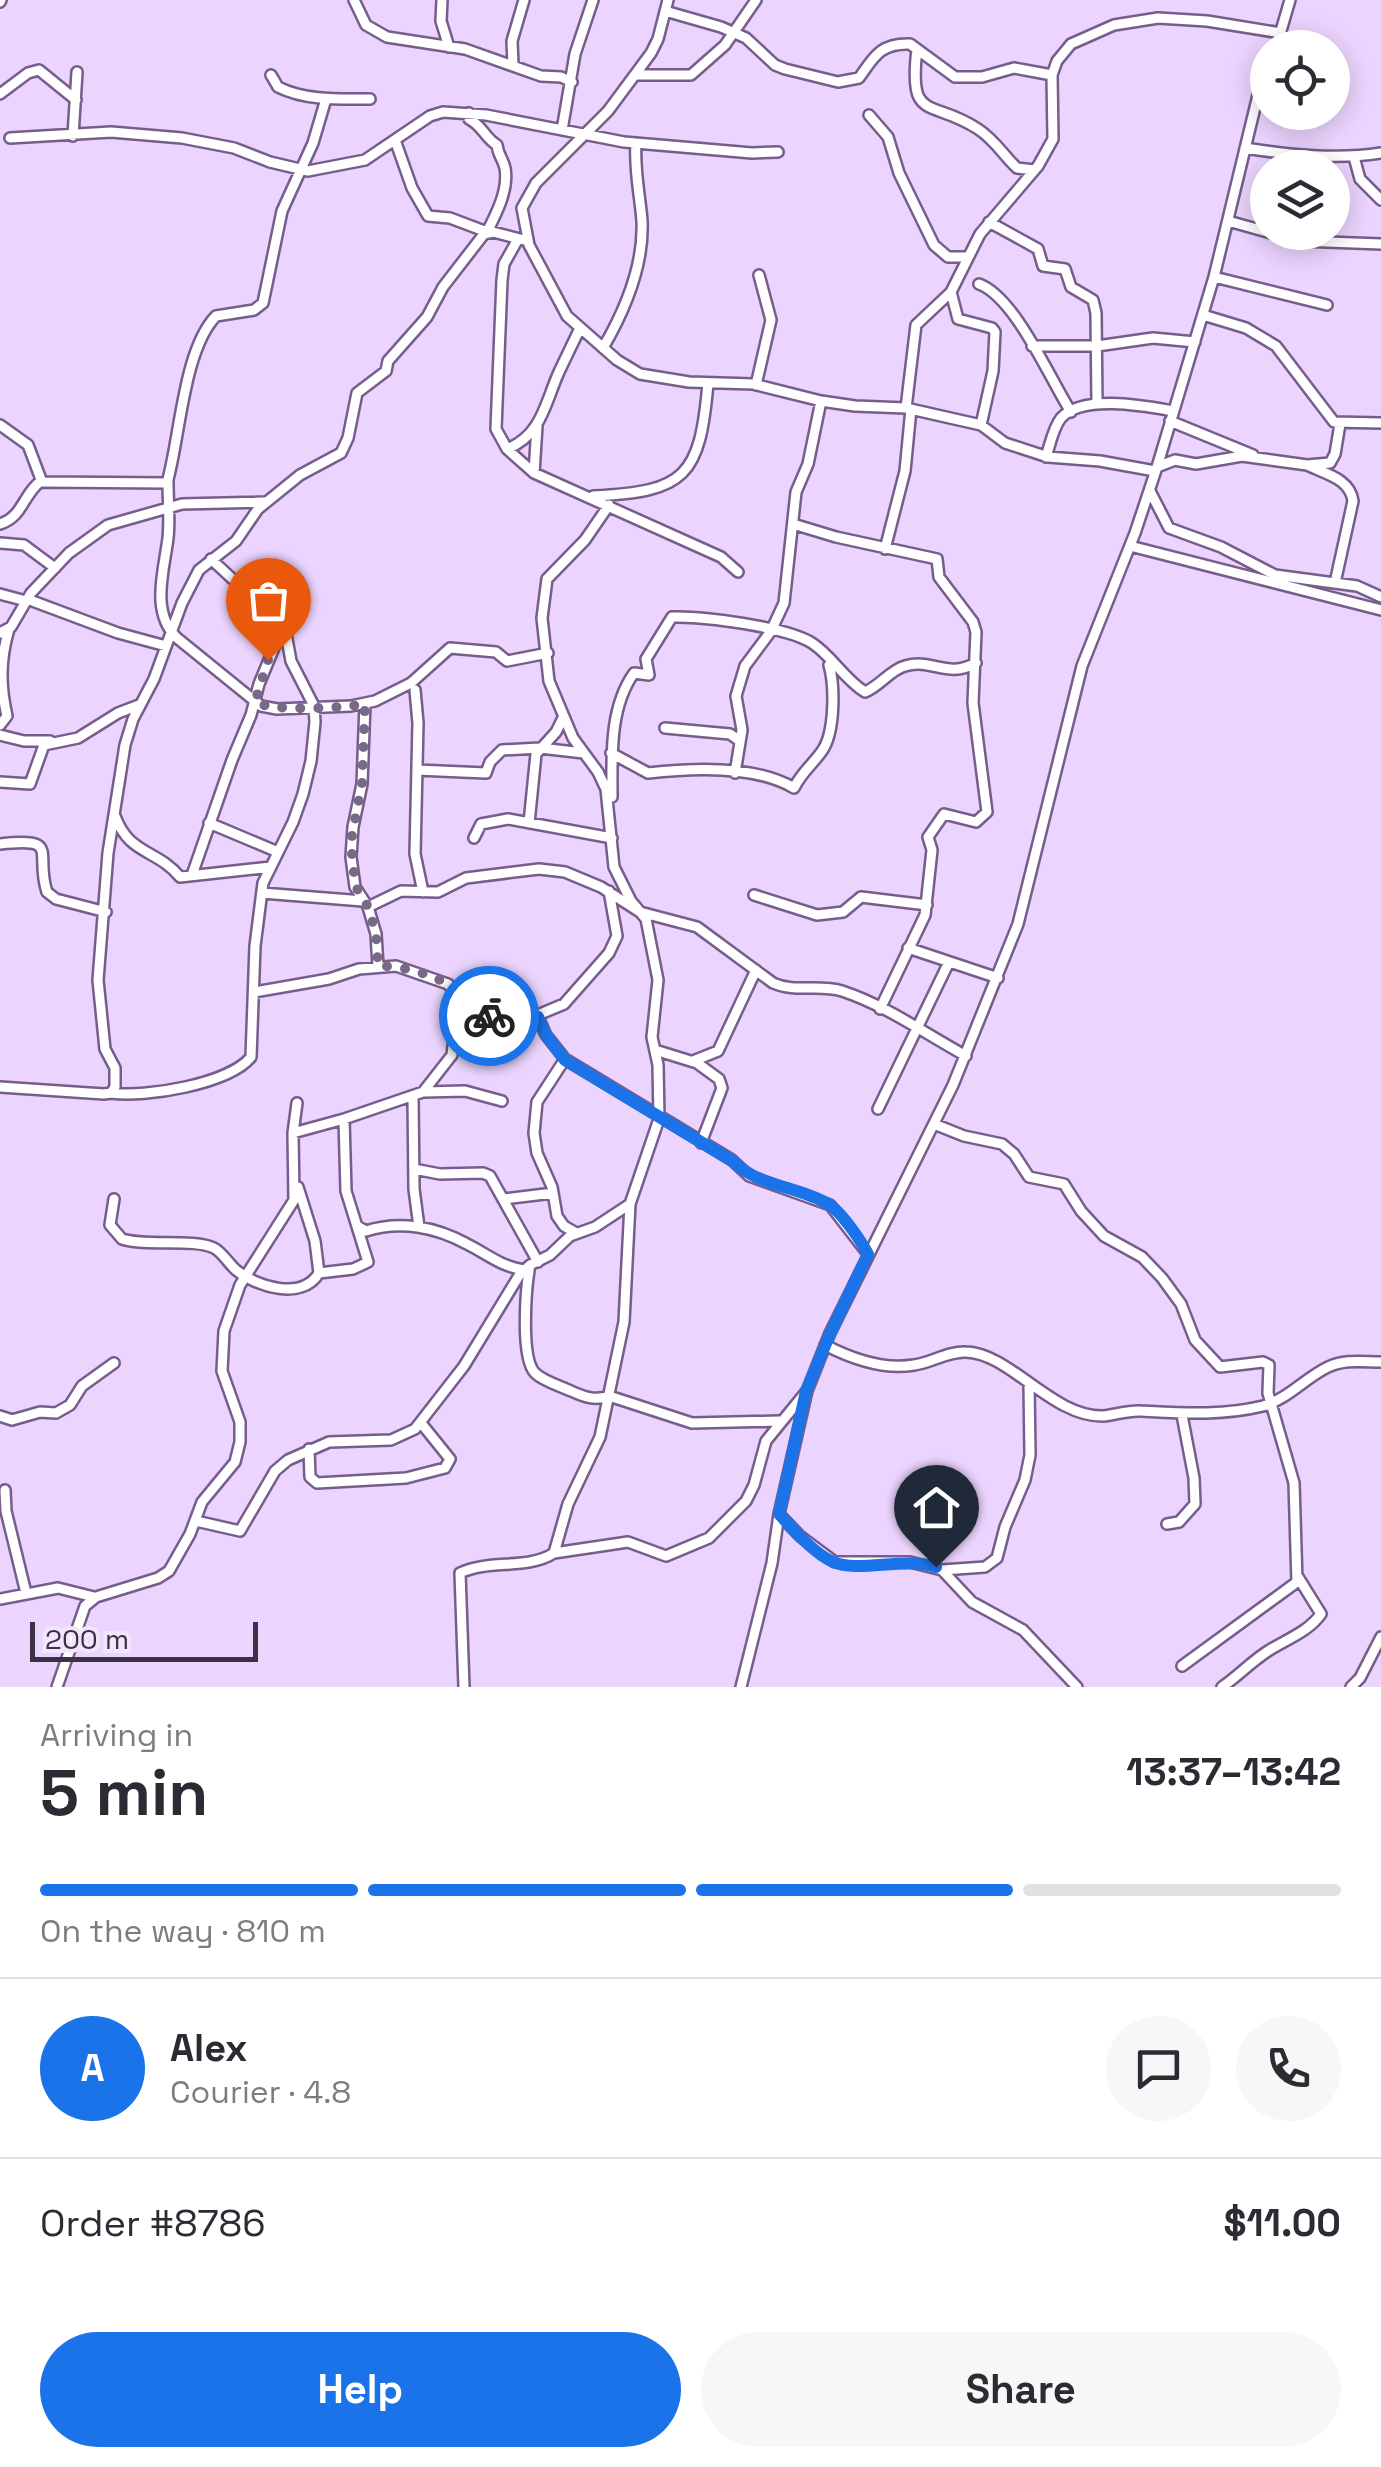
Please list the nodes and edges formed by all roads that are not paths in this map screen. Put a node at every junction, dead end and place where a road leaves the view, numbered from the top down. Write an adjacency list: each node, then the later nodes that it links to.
1 (354, 0): 11 (street)
2 (442, 0): 11 (street)
3 (524, 0): 13 (street)
4 (593, 0): 18 (street)
5 (756, 0): 10 (street)
6 (1290, 0): 9 (street)
7 (667, 5): 10 (street); 16 (street)
8 (1261, 30): 17 (street)
9 (1282, 30)
10 (734, 32): 12 (street); 16 (street)
11 (449, 47): 13 (street)
12 (916, 49): 17 (street); 37 (street)
13 (513, 65): 18 (street)
14 (77, 72): 22 (street)
15 (271, 75): 20 (street)
16 (636, 75): 27 (street)
17 (1052, 75): 37 (street)
18 (572, 82): 25 (street)
19 (0, 94): 22 (street)
20 (326, 99): 21 (street); 36 (street)
21 (370, 99)
22 (76, 100): 28 (street)
23 (469, 113): 25 (street); 30 (street); 41 (street)
24 (869, 115): 44 (street)
25 (562, 130): 27 (street)
26 (1250, 130): 32 (street)
27 (584, 135): 31 (street); 42 (street)
28 (73, 136): 29 (street); 36 (street)
29 (10, 138)
30 (394, 140): 36 (street); 41 (street)
31 (636, 143): 33 (street); 55 (street)
32 (1245, 148): 35 (street); 39 (street)
33 (778, 152)
34 (1381, 152): 35 (street)
35 (1354, 157): 38 (street)
36 (300, 170): 75 (street)
37 (1034, 170): 40 (street)
38 (1381, 200)
39 (1228, 221): 43 (street); 46 (street)
40 (989, 222): 44 (street); 54 (street)
41 (487, 232): 42 (street); 78 (street)
42 (523, 240): 51 (street); 68 (street)
43 (1381, 244)
44 (966, 257): 48 (street)
45 (760, 275): 57 (street)
46 (1214, 277): 49 (street); 50 (street)
47 (979, 284): 53 (street)
48 (951, 292): 60 (street); 67 (street)
49 (1327, 305)
50 (1203, 315): 52 (street); 64 (street)
51 (580, 328): 55 (street); 66 (street)
52 (1195, 342): 54 (street); 62 (street)
53 (1032, 346): 54 (street); 61 (street)
54 (1097, 346): 59 (street)
55 (603, 348): 56 (street)
56 (708, 383): 57 (street); 77 (street)
57 (756, 385): 58 (street)
58 (821, 401): 60 (street); 82 (street)
59 (1097, 404): 61 (street); 62 (street)
60 (908, 408): 67 (street); 85 (street)
61 (1071, 412): 69 (street)
62 (1172, 416): 70 (street); 72 (street)
63 (1381, 423): 64 (street)
64 (1340, 424): 71 (street)
65 (0, 425): 74 (street)
66 (537, 425): 68 (street); 73 (street)
67 (981, 425): 69 (street)
68 (507, 449): 73 (street)
69 (1046, 456): 72 (street)
70 (1255, 456): 71 (street); 72 (street)
71 (1307, 465): 89 (street)
72 (1156, 469): 76 (street)
73 (534, 473): 77 (street)
74 (40, 481): 75 (street); 81 (street)
75 (168, 482): 80 (street)
76 (1150, 490): 84 (street); 89 (street)
77 (590, 496): 79 (street)
78 (268, 501): 80 (street); 86 (street)
79 (609, 505): 88 (street); 99 (street)
80 (168, 507): 87 (street); 97 (street)
81 (0, 524)
82 (793, 524): 85 (street); 95 (street)
83 (0, 543): 87 (street)
84 (1130, 546): 93 (street); 141 (street)
85 (885, 549): 101 (street)
86 (211, 559): 94 (street); 97 (street)
87 (55, 568): 92 (street)
88 (738, 572)
89 (1336, 583): 91 (street)
90 (0, 594): 92 (street)
91 (1381, 598)
92 (26, 600): 96 (street); 98 (street)
93 (1381, 610)
94 (283, 626): 103 (street); 106 (street)
95 (771, 630): 100 (street); 111 (street); 115 (street)
96 (4, 631): 108 (street)
97 (171, 632): 98 (street); 103 (street)
98 (166, 646): 104 (street)
99 (548, 652): 105 (street); 114 (street)
100 (827, 658): 101 (street); 117 (street)
101 (976, 663): 134 (street)
102 (415, 690): 116 (street)
103 (255, 702): 106 (street); 122 (street)
104 (142, 704): 112 (street); 120 (street)
105 (365, 704): 106 (street); 133 (street)
106 (314, 706): 126 (street)
107 (563, 718): 113 (street)
108 (0, 725)
109 (665, 728): 111 (street)
110 (0, 735): 112 (street)
111 (740, 741): 117 (street)
112 (58, 742): 118 (street)
113 (540, 748): 114 (street); 116 (street); 121 (street)
114 (584, 753): 119 (street)
115 (611, 753): 117 (street); 119 (street)
116 (417, 770): 129 (street)
117 (735, 773)
118 (0, 782)
119 (610, 810): 124 (street)
120 (114, 814): 128 (street); 135 (street)
121 (529, 822): 123 (street); 124 (street)
122 (209, 823): 126 (street); 128 (street)
123 (474, 838)
124 (612, 838): 136 (street)
125 (0, 844): 135 (street)
126 (278, 852): 127 (street)
127 (271, 867): 128 (street); 131 (street)
128 (192, 875)
129 (423, 892): 130 (street); 133 (street)
130 (609, 892): 136 (street); 145 (street)
131 (262, 893): 133 (street); 142 (street)
132 (754, 895): 134 (street)
133 (366, 904): 139 (street)
134 (927, 904): 137 (street)
135 (106, 912): 152 (street)
136 (640, 912): 140 (street); 147 (street)
137 (908, 948): 138 (street); 144 (street)
138 (949, 962): 141 (street); 146 (street)
139 (378, 966): 142 (street); 143 (street)
140 (756, 970): 144 (street); 150 (street)
141 (998, 978): 148 (street)
142 (254, 992): 152 (street)
143 (471, 1010): 145 (street); 153 (street)
144 (880, 1010): 146 (street)
145 (538, 1017): 149 (street)
146 (918, 1030): 148 (street); 156 (street)
147 (655, 1050): 150 (street); 158 (street)
148 (966, 1056): 159 (street)
149 (565, 1060): 158 (street); 164 (street)
150 (694, 1062): 161 (street)
151 (0, 1087): 152 (street)
152 (111, 1094)
153 (418, 1094): 154 (street); 157 (street); 162 (street)
154 (502, 1101)
155 (297, 1103): 160 (street)
156 (878, 1109)
157 (344, 1119): 160 (street); 168 (street)
158 (658, 1119): 161 (street); 167 (street)
159 (934, 1124): 171 (street); 181 (street)
160 (293, 1133): 163 (street)
161 (701, 1143): 171 (street)
162 (414, 1169): 165 (street); 169 (street)
163 (296, 1184): 173 (street); 174 (street)
164 (554, 1193): 165 (street); 170 (street)
165 (504, 1198): 172 (street)
166 (114, 1199): 174 (street)
167 (630, 1204): 170 (street); 180 (street)
168 (355, 1224): 169 (street); 173 (street)
169 (419, 1226): 172 (street)
170 (576, 1233): 172 (street)
171 (868, 1254): 175 (street)
172 (531, 1266): 180 (street); 184 (street)
173 (318, 1273): 174 (street)
174 (246, 1276): 190 (street)
175 (825, 1345): 178 (street); 179 (street)
176 (1381, 1362): 181 (street)
177 (114, 1363): 182 (street)
178 (1030, 1384): 183 (street); 193 (street)
179 (806, 1391): 185 (street); 188 (street)
180 (609, 1396): 185 (street); 192 (street)
181 (1270, 1404): 183 (street); 194 (street)
182 (0, 1416)
183 (1182, 1416): 191 (street)
184 (421, 1422): 186 (street); 186 (street)
185 (779, 1422): 192 (street)
186 (309, 1449): 190 (street)
187 (5, 1490): 189 (street)
188 (779, 1514): 193 (street); 202 (street)
189 (4, 1518): 195 (street)
190 (196, 1521): 196 (street)
191 (1167, 1524)
192 (554, 1553): 201 (street)
193 (942, 1570): 203 (street)
194 (1298, 1577): 199 (street); 204 (street)
195 (26, 1593): 196 (street); 197 (street)
196 (96, 1597): 200 (street)
197 (0, 1599)
198 (1381, 1637): 205 (street)
199 (1182, 1666)
200 (56, 1687)
201 (464, 1687)
202 (741, 1687)
203 (1077, 1687)
204 (1222, 1687)
205 (1351, 1687)

